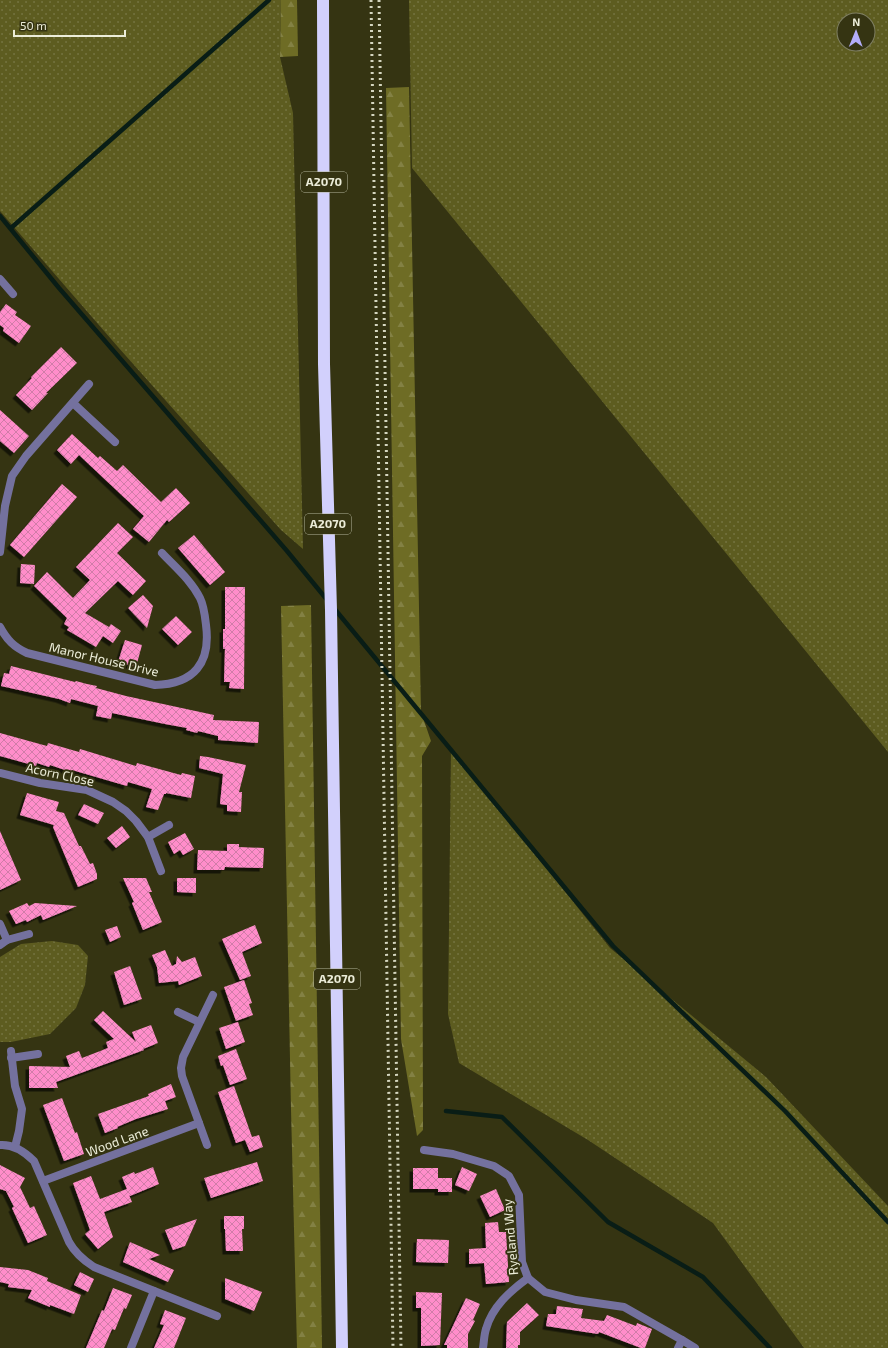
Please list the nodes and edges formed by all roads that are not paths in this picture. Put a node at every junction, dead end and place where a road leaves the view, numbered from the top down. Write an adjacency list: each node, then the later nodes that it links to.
1 (323, 0): 33 (highway, A2070)
2 (0, 279): 3 (street)
3 (13, 294)
4 (89, 384): 5 (street)
5 (73, 403): 6 (street); 7 (street)
6 (115, 442)
7 (0, 552)
8 (162, 553): 9 (street, Manor House Drive)
9 (0, 627)
10 (0, 773): 12 (street, Acorn Close)
11 (169, 825): 12 (street)
12 (148, 837): 13 (street, Acorn Close)
13 (161, 871)
14 (0, 924): 16 (street)
15 (29, 934): 16 (street)
16 (7, 940): 17 (street)
17 (0, 945)
18 (213, 995): 20 (street)
19 (178, 1012): 20 (street)
20 (200, 1022): 22 (street)
21 (38, 1054): 25 (street)
22 (199, 1123): 24 (street); 27 (street, Wood Lane)
23 (0, 1145): 25 (street)
24 (207, 1145)
25 (15, 1147): 27 (street)
26 (424, 1150): 28 (street, Ryeland Way)
27 (43, 1181): 29 (street)
28 (528, 1278): 31 (street); 34 (street, Ryeland Way)
29 (154, 1291): 30 (street); 32 (street)
30 (217, 1316)
31 (680, 1344): 35 (street)
32 (131, 1348)
33 (342, 1348)
34 (483, 1348)
35 (695, 1348)

